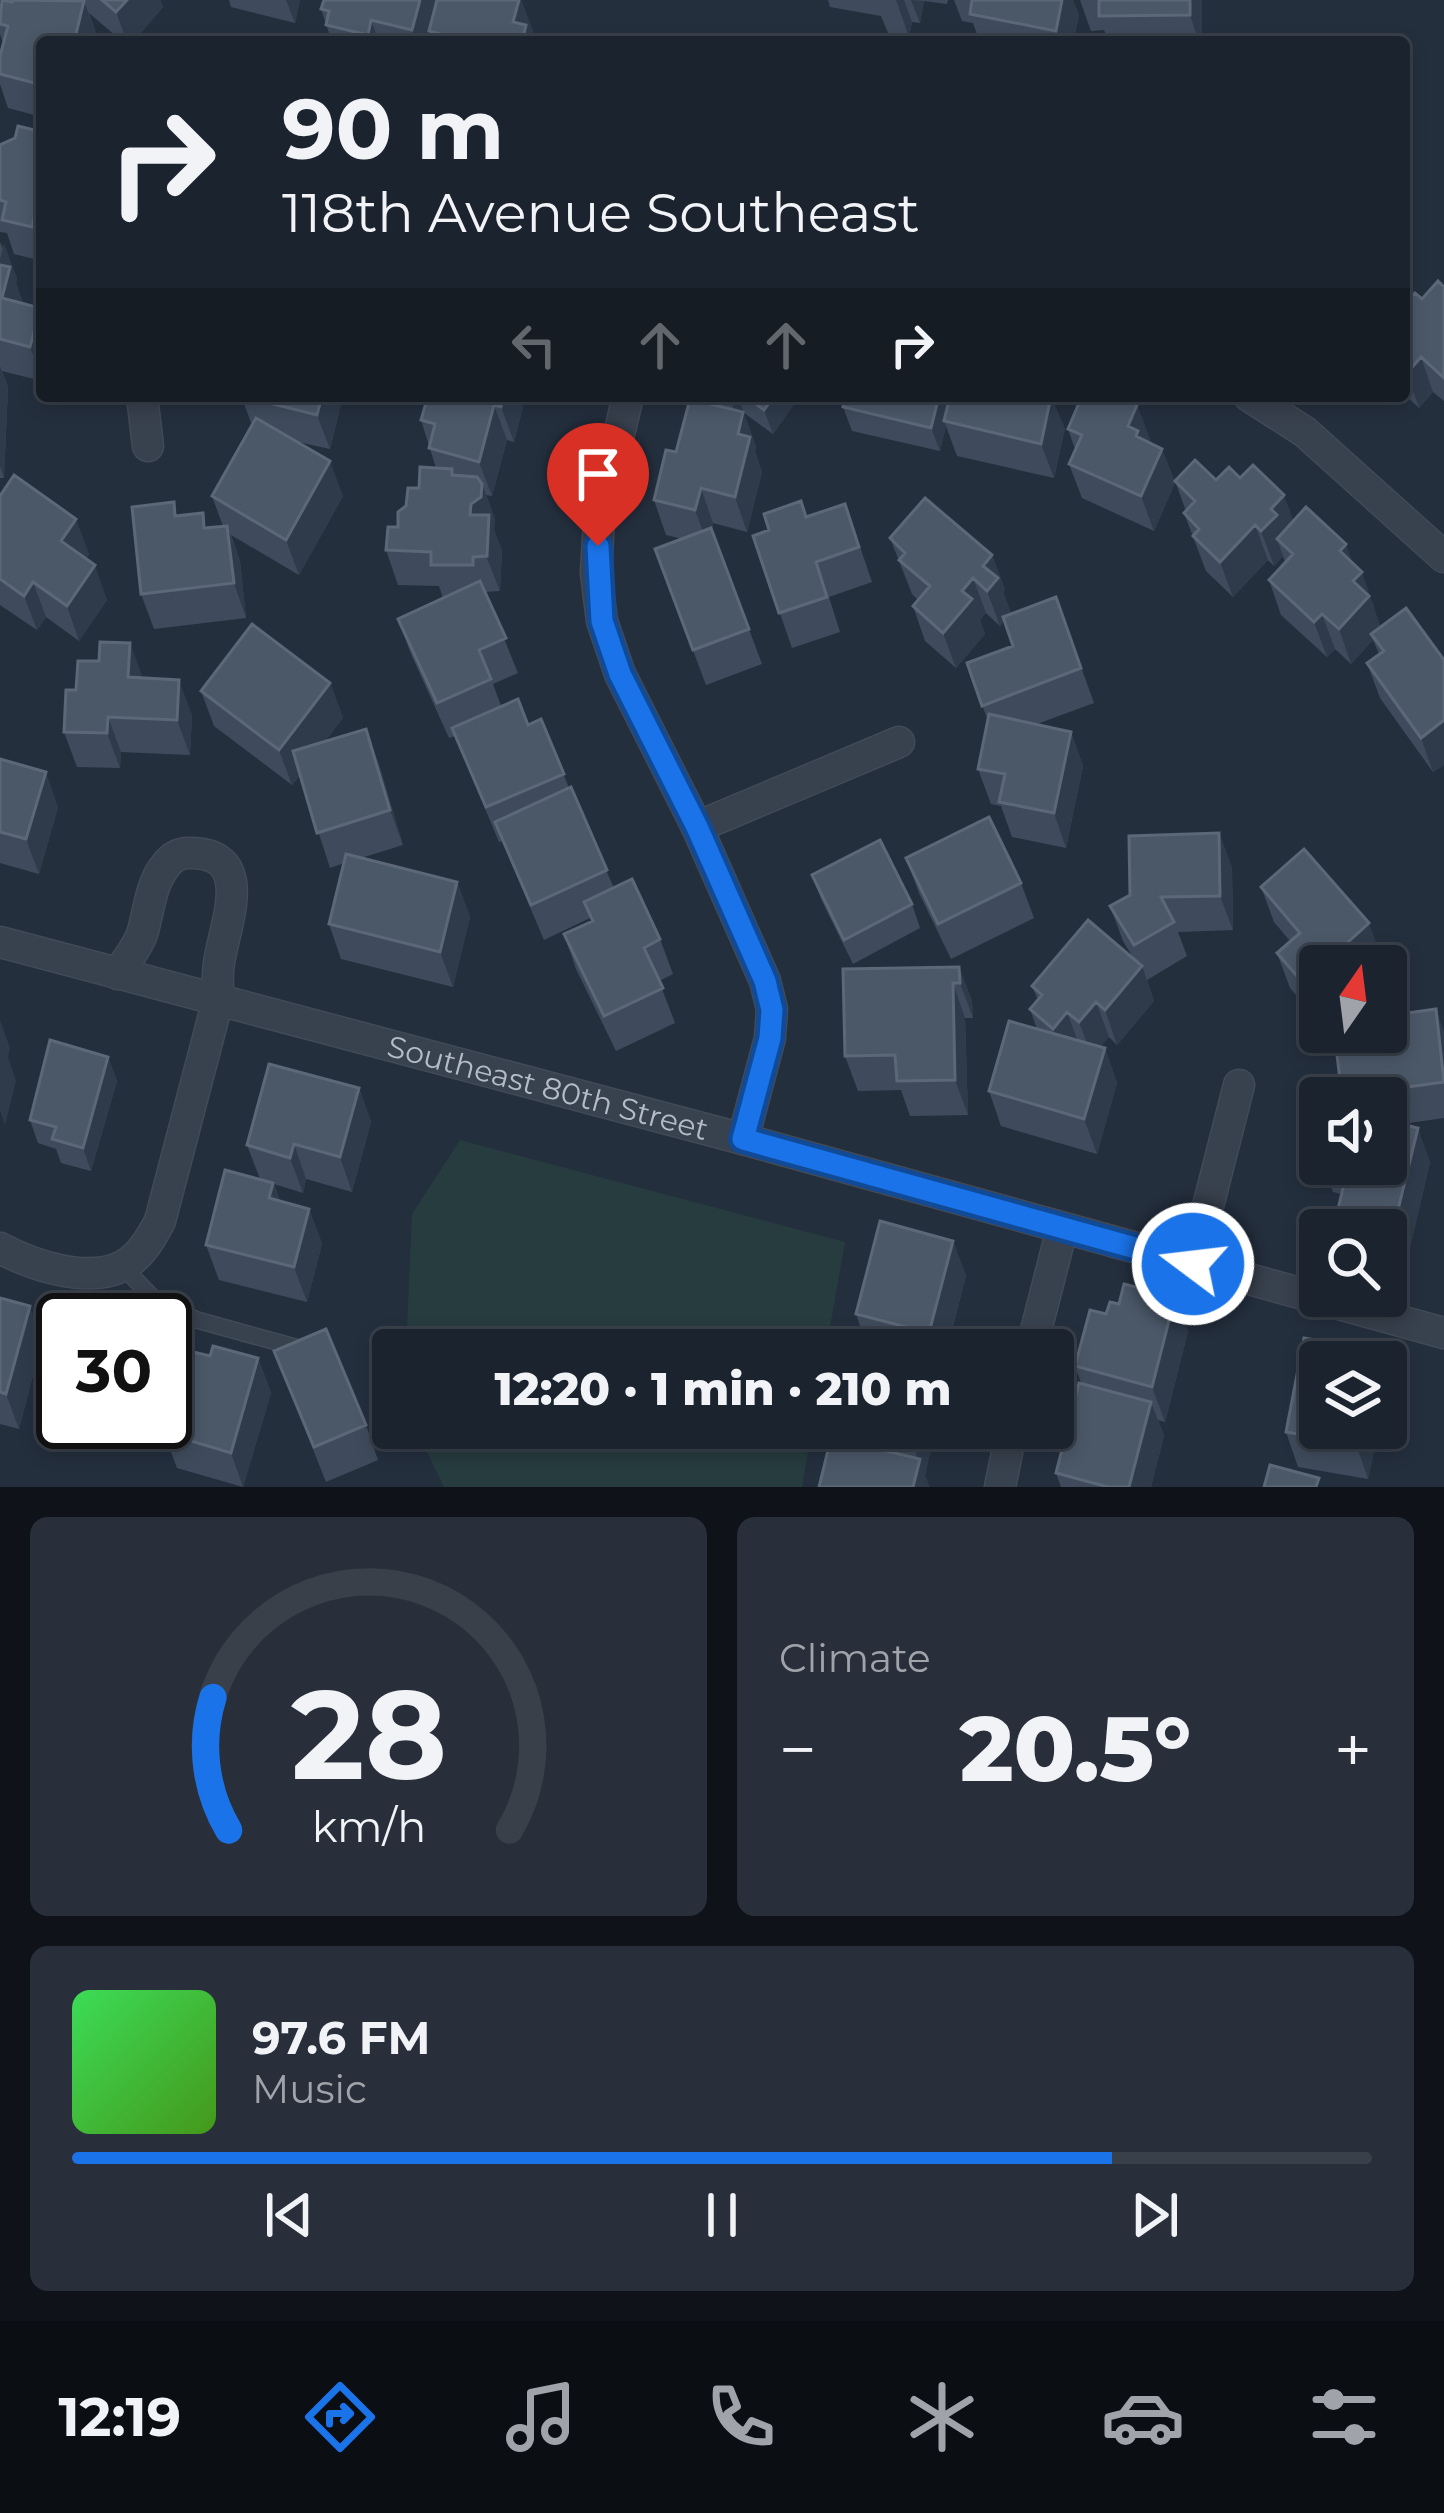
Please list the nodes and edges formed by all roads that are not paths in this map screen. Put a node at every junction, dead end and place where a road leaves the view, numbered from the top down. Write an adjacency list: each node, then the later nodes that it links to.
1 (143, 402): 4 (street)
2 (627, 402): 7 (street)
3 (1259, 402): 5 (street)
4 (148, 446)
5 (1444, 557)
6 (899, 742): 7 (street)
7 (697, 827): 12 (street)
8 (0, 943): 9 (street, Southeast 80th Street)
9 (118, 974): 10 (street, Southeast 80th Street); 10 (street)
10 (218, 1000): 12 (street, Southeast 80th Street); 16 (street)
11 (1239, 1085): 15 (street)
12 (743, 1139): 13 (street, Southeast 80th Street)
13 (1062, 1229): 15 (street, Southeast 80th Street); 17 (street)
14 (0, 1247): 16 (street)
15 (1193, 1264): 18 (street, Southeast 80th Street)
16 (122, 1266): 19 (lane)
17 (1036, 1329)
18 (1444, 1333)
19 (302, 1349)
20 (1008, 1449): 21 (street)
21 (1000, 1487)

